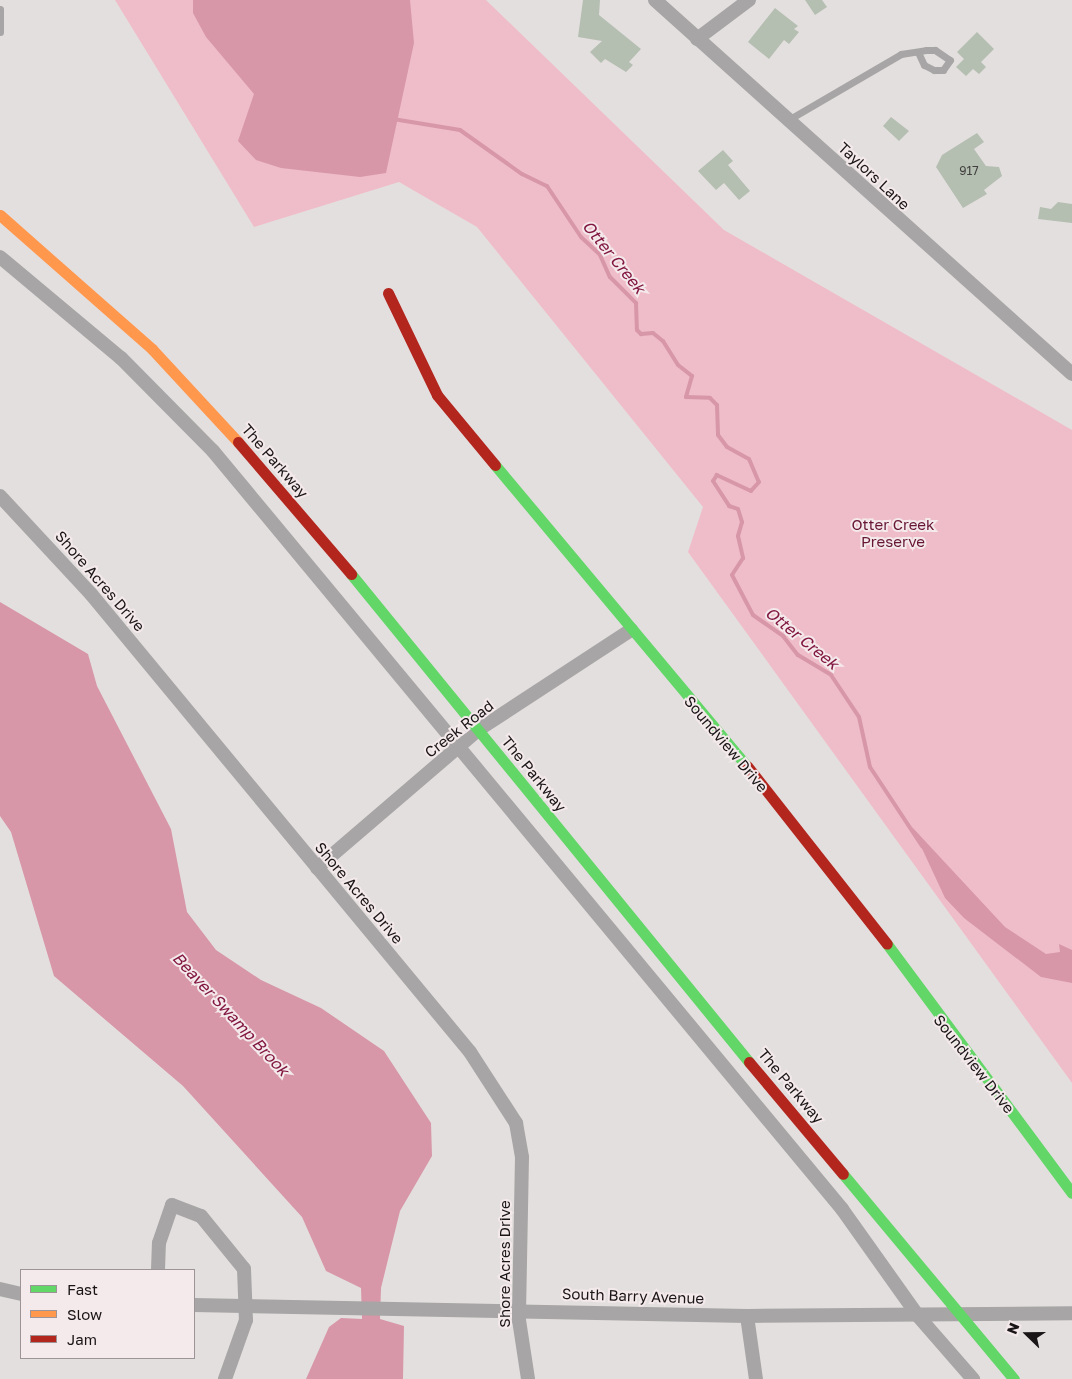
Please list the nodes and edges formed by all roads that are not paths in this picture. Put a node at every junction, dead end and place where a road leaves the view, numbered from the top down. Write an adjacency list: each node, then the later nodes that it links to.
1 (655, 0): 5 (street, Taylors Lane)
2 (749, 0): 5 (street)
3 (0, 9): 4 (lane)
4 (0, 32)
5 (697, 39): 7 (street, Taylors Lane)
6 (918, 52): 7 (lane)
7 (788, 120): 11 (street, Taylors Lane)
8 (0, 215): 14 (street, The Parkway)
9 (0, 257): 15 (street)
10 (388, 293): 13 (street, Soundview Drive)
11 (1072, 374)
12 (0, 496): 16 (street, Shore Acres Drive)
13 (631, 630): 14 (street, Creek Road); 21 (street, Soundview Drive)
14 (478, 730): 15 (street, Creek Road); 17 (street, The Parkway)
15 (458, 748): 16 (street, Creek Road); 18 (street)
16 (317, 868): 27 (street, Shore Acres Drive)
17 (654, 948): 18 (street); 19 (street, The Parkway)
18 (635, 961): 20 (street)
19 (674, 972): 20 (street); 31 (street, The Parkway)
20 (655, 985): 30 (street)
21 (1072, 1193)
22 (158, 1269): 26 (street)
23 (0, 1289): 24 (street)
24 (20, 1294)
25 (195, 1305): 26 (street, South Barry Avenue)
26 (246, 1305): 27 (street, South Barry Avenue); 32 (street)
27 (519, 1309): 29 (street, South Barry Avenue); 33 (street, Shore Acres Drive)
28 (1072, 1314): 31 (street, South Barry Avenue)
29 (747, 1316): 30 (street, South Barry Avenue); 34 (street)
30 (918, 1316): 31 (street, South Barry Avenue); 35 (street)
31 (963, 1316): 36 (street, The Parkway)
32 (225, 1379)
33 (528, 1379)
34 (756, 1379)
35 (973, 1379)
36 (1014, 1379)

